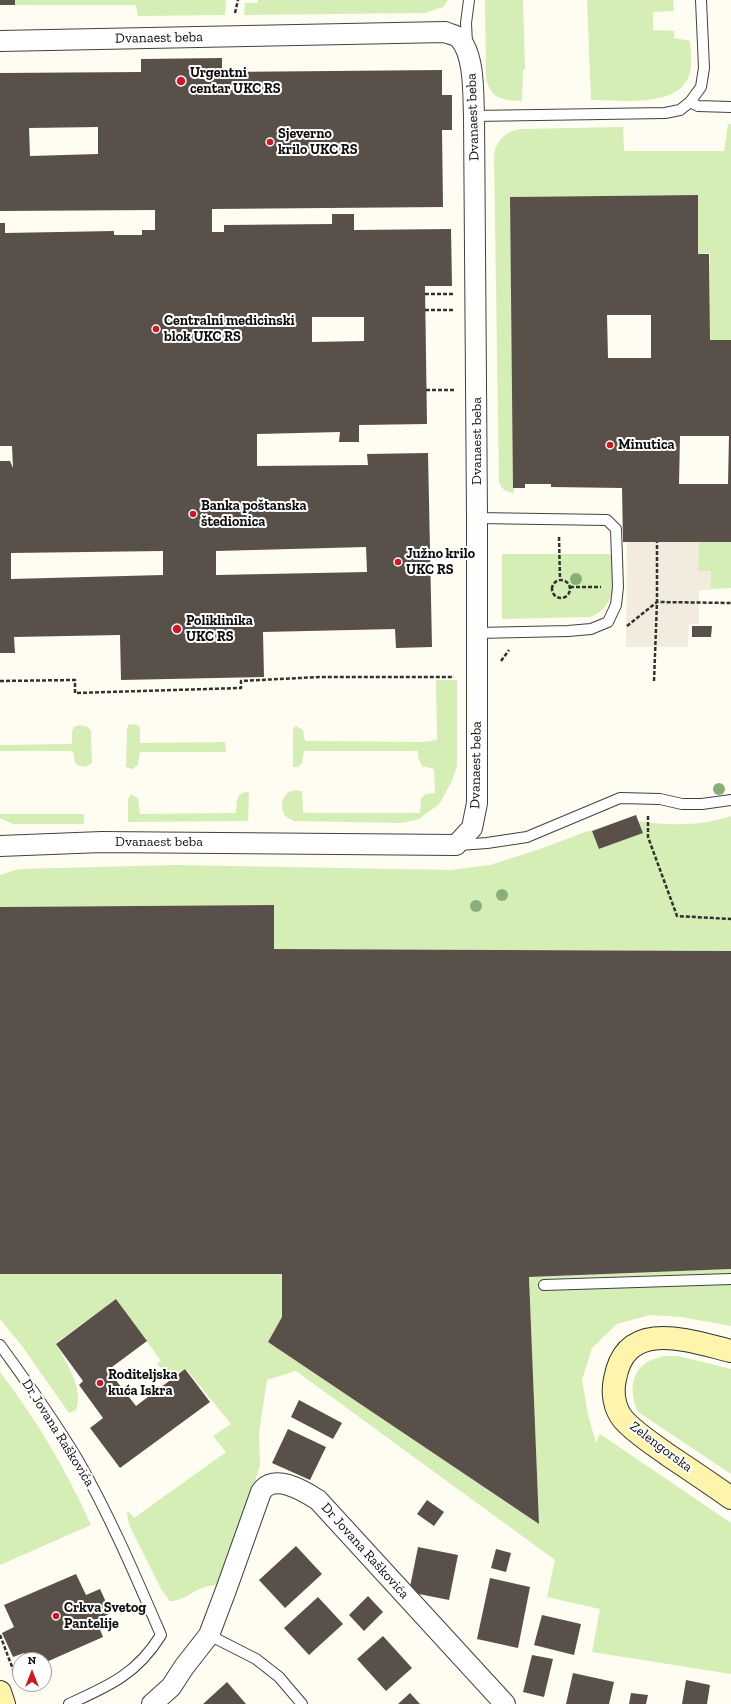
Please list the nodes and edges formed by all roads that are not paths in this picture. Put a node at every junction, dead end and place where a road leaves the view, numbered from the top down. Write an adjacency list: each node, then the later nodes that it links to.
1 (469, 0): 4 (lane)
2 (701, 0): 5 (lane)
3 (0, 41): 4 (street, Dvanaest beba)
4 (468, 56): 7 (street, Dvanaest beba)
5 (690, 102): 6 (lane); 7 (lane)
6 (731, 107)
7 (474, 116): 8 (street, Dvanaest beba)
8 (477, 518): 9 (street, Dvanaest beba); 9 (lane)
9 (477, 633): 11 (street, Dvanaest beba)
10 (731, 800): 11 (lane)
11 (456, 845): 12 (street, Dvanaest beba)
12 (0, 846)
13 (731, 1279): 14 (lane)
14 (544, 1285)
15 (0, 1345): 21 (lane, Dr Jovana Raškovića)
16 (731, 1351): 17 (street, Zelengorska)
17 (731, 1498)
18 (209, 1635): 22 (street, Dr Jovana Raškovića); 23 (lane); 24 (street, Dr Jovana Raškovića)
19 (0, 1692): 20 (street)
20 (4, 1704)
21 (69, 1704)
22 (152, 1704)
23 (302, 1704)
24 (506, 1704)

